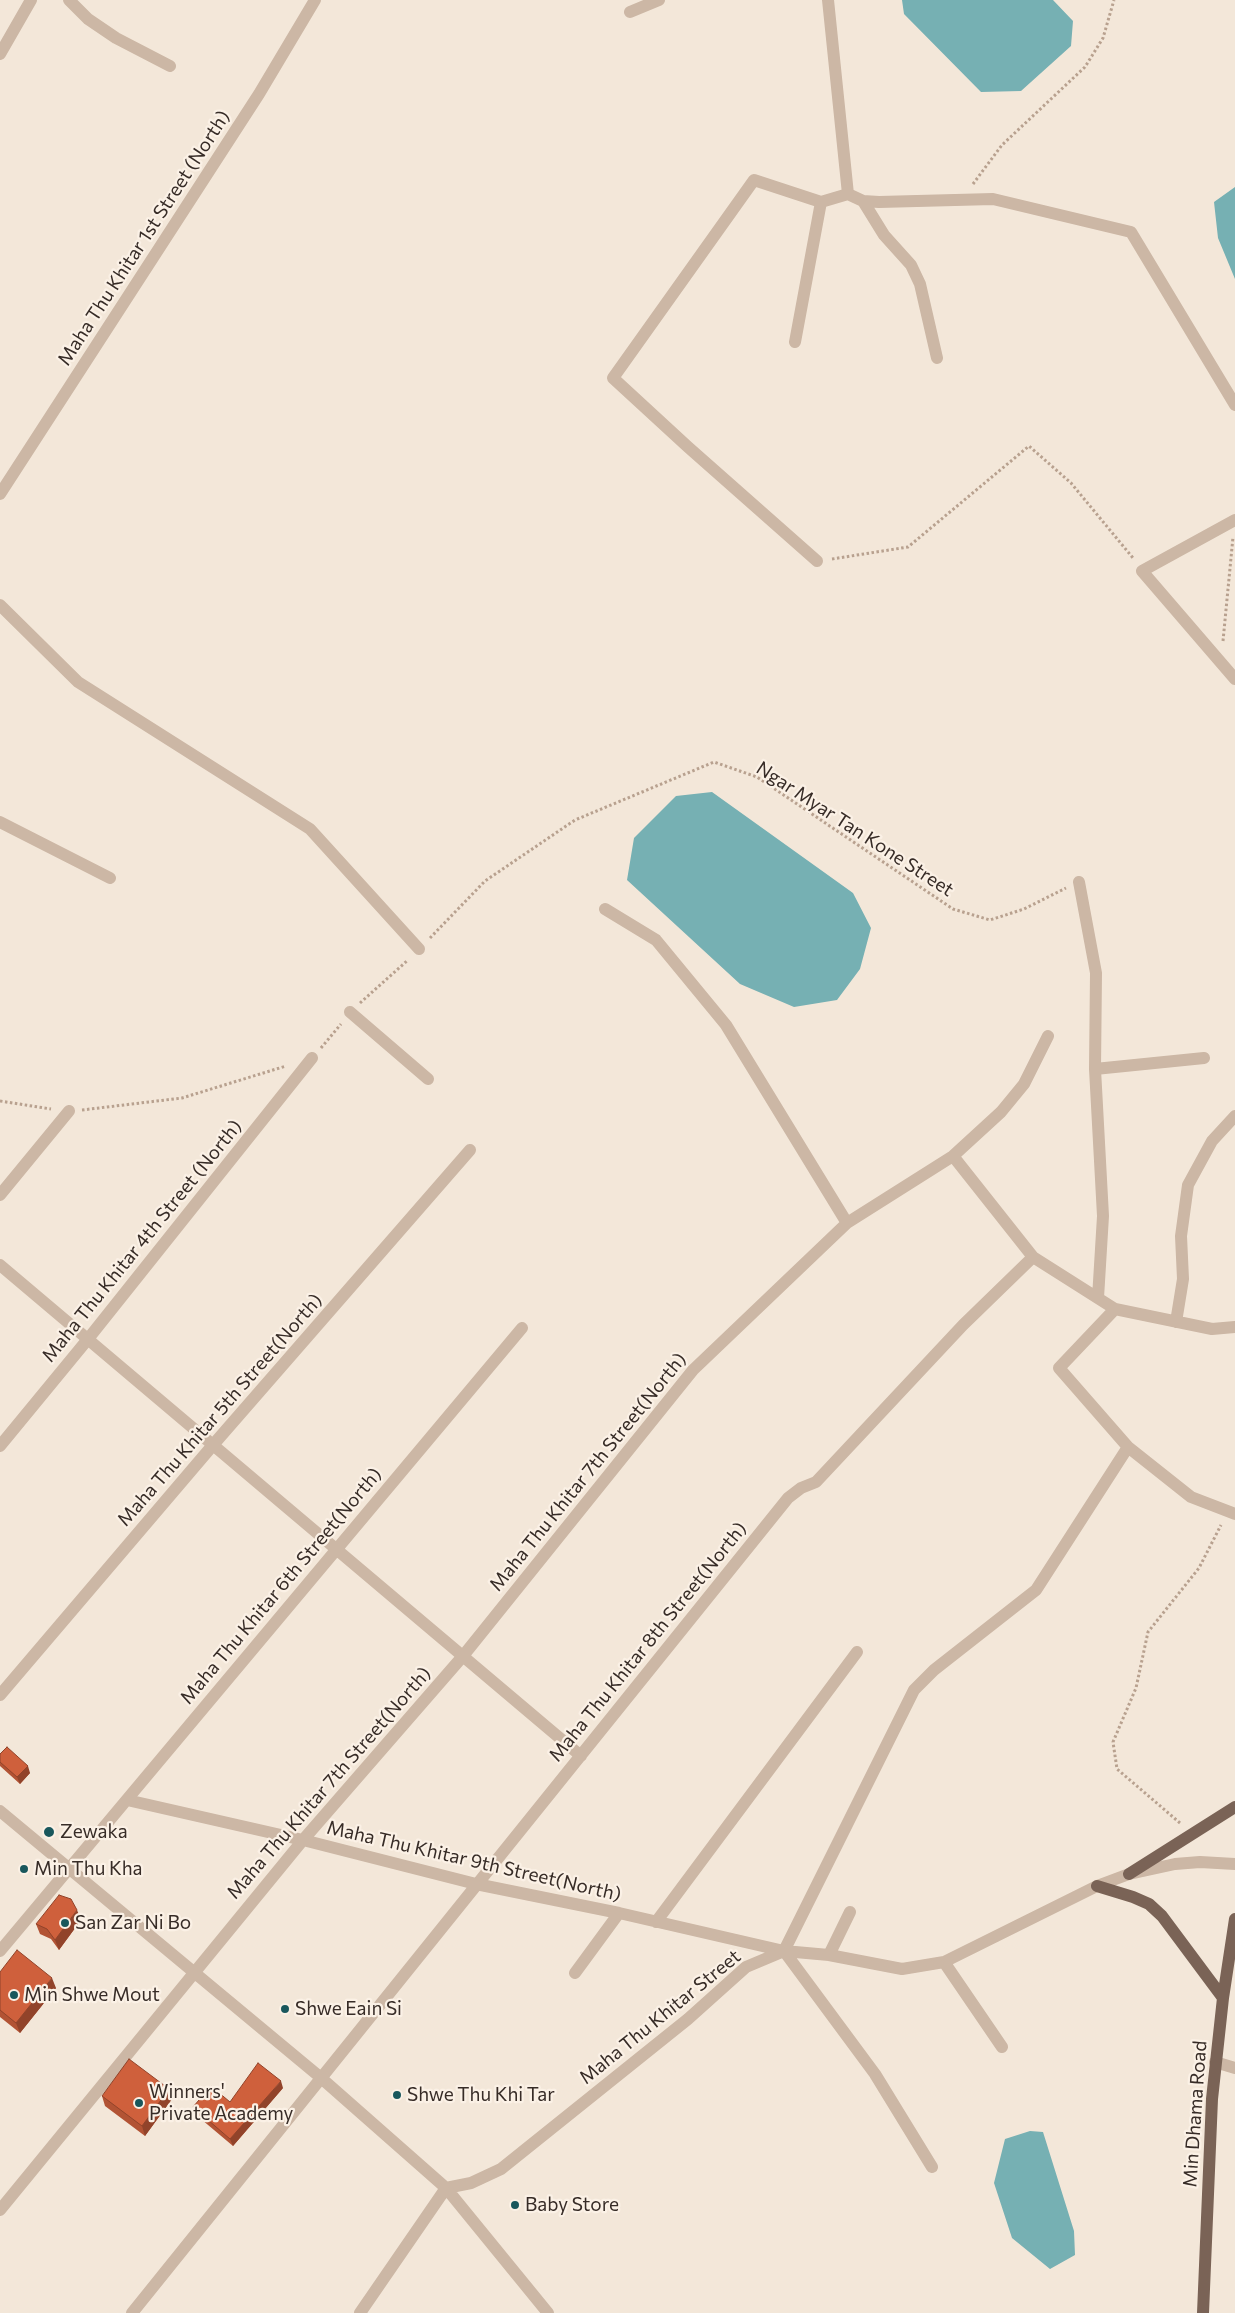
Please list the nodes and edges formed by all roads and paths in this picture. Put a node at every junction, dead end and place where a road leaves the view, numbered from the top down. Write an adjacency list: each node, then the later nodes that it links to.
1 (31, 0): 8 (street)
2 (69, 0): 9 (street)
3 (315, 0): 17 (street, Maha Thu Khitar 1st Street (North))
4 (659, 0): 7 (street)
5 (828, 0): 10 (street)
6 (1114, 0): 12 (path)
7 (630, 12)
8 (2, 47)
9 (170, 66)
10 (848, 194): 11 (street); 13 (street)
11 (863, 200): 12 (street); 15 (street)
12 (961, 200): 16 (street)
13 (821, 202): 14 (street); 19 (street)
14 (794, 342)
15 (937, 358)
16 (1235, 405)
17 (0, 494)
18 (1235, 526): 20 (street); 22 (path)
19 (817, 561): 20 (path)
20 (1142, 571): 22 (street)
21 (0, 604): 28 (street)
22 (1221, 664): 23 (street)
23 (1235, 679)
24 (0, 822): 25 (street)
25 (110, 878)
26 (1079, 882): 28 (path, Ngar Myar Tan Kone Street); 33 (street)
27 (605, 909): 41 (street)
28 (419, 950): 29 (path, Ngar Myar Tan Kone Street)
29 (350, 1012): 31 (path, Ngar Myar Tan Kone Street); 34 (street)
30 (1048, 1036): 39 (street, Maha Thu Khitar 7th Street(North))
31 (312, 1058): 36 (path); 49 (street, Maha Thu Khitar 4th Street (North))
32 (1204, 1058): 33 (street)
33 (1095, 1069): 44 (street)
34 (428, 1079)
35 (0, 1101): 36 (path)
36 (69, 1111): 40 (street)
37 (1235, 1116): 46 (street)
38 (470, 1150): 50 (street, Maha Thu Khitar 5th Street(North))
39 (954, 1156): 41 (street, Maha Thu Khitar 7th Street(North)); 42 (street)
40 (0, 1195)
41 (847, 1223): 56 (street, Maha Thu Khitar 7th Street(North))
42 (1033, 1257): 44 (street); 58 (street, Maha Thu Khitar 8th Street(North))
43 (0, 1265): 49 (street)
44 (1098, 1298): 45 (street)
45 (1115, 1309): 46 (street); 52 (street)
46 (1176, 1322): 47 (street)
47 (1235, 1327)
48 (522, 1328): 54 (street, Maha Thu Khitar 6th Street(North))
49 (88, 1339): 50 (street); 51 (street, Maha Thu Khitar 4th Street (North))
50 (213, 1445): 54 (street); 57 (street, Maha Thu Khitar 5th Street(North))
51 (0, 1446)
52 (1128, 1447): 53 (street); 74 (street)
53 (1232, 1512): 62 (path)
54 (336, 1549): 56 (street); 59 (street, Maha Thu Khitar 6th Street(North))
55 (857, 1652): 72 (street)
56 (463, 1656): 58 (street); 63 (street, Maha Thu Khitar 7th Street(North))
57 (0, 1695)
58 (581, 1756): 67 (street, Maha Thu Khitar 8th Street(North))
59 (127, 1800): 63 (street, Maha Thu Khitar 9th Street(North)); 65 (street, Maha Thu Khitar 6th Street(North))
60 (1235, 1807): 62 (main road)
61 (0, 1811): 65 (street)
62 (1192, 1833): 66 (main road)
63 (304, 1840): 67 (street, Maha Thu Khitar 9th Street(North)); 77 (street, Maha Thu Khitar 7th Street(North))
64 (1235, 1864): 66 (street, Maha Thu Khitar Street)
65 (69, 1869): 73 (street, Maha Thu Khitar 6th Street(North)); 77 (street)
66 (1129, 1874): 68 (street, Maha Thu Khitar Street)
67 (476, 1884): 70 (street, Maha Thu Khitar 9th Street(North)); 83 (street, Maha Thu Khitar 8th Street(North))
68 (1097, 1886): 76 (street, Maha Thu Khitar Street); 79 (main road)
69 (850, 1912): 75 (street)
70 (618, 1913): 72 (street, Maha Thu Khitar 9th Street(North)); 78 (street)
71 (1235, 1919): 79 (main road, Min Dhama Road)
72 (656, 1922): 74 (street, Maha Thu Khitar 9th Street(North))
73 (0, 1951)
74 (784, 1951): 75 (street, Maha Thu Khitar Street); 84 (street); 85 (street, Maha Thu Khitar Street)
75 (829, 1955): 76 (street, Maha Thu Khitar Street)
76 (944, 1962): 80 (street)
77 (193, 1973): 83 (street); 86 (street, Maha Thu Khitar 7th Street(North))
78 (575, 1973)
79 (1223, 1998): 81 (main road, Min Dhama Road)
80 (1002, 2047)
81 (1215, 2062): 82 (street); 90 (main road, Min Dhama Road)
82 (1235, 2068)
83 (320, 2077): 85 (street); 88 (street, Maha Thu Khitar 8th Street(North))
84 (932, 2167)
85 (446, 2188): 87 (street); 89 (street)
86 (0, 2210)
87 (542, 2311)
88 (132, 2313)
89 (360, 2313)
90 (1203, 2313)

